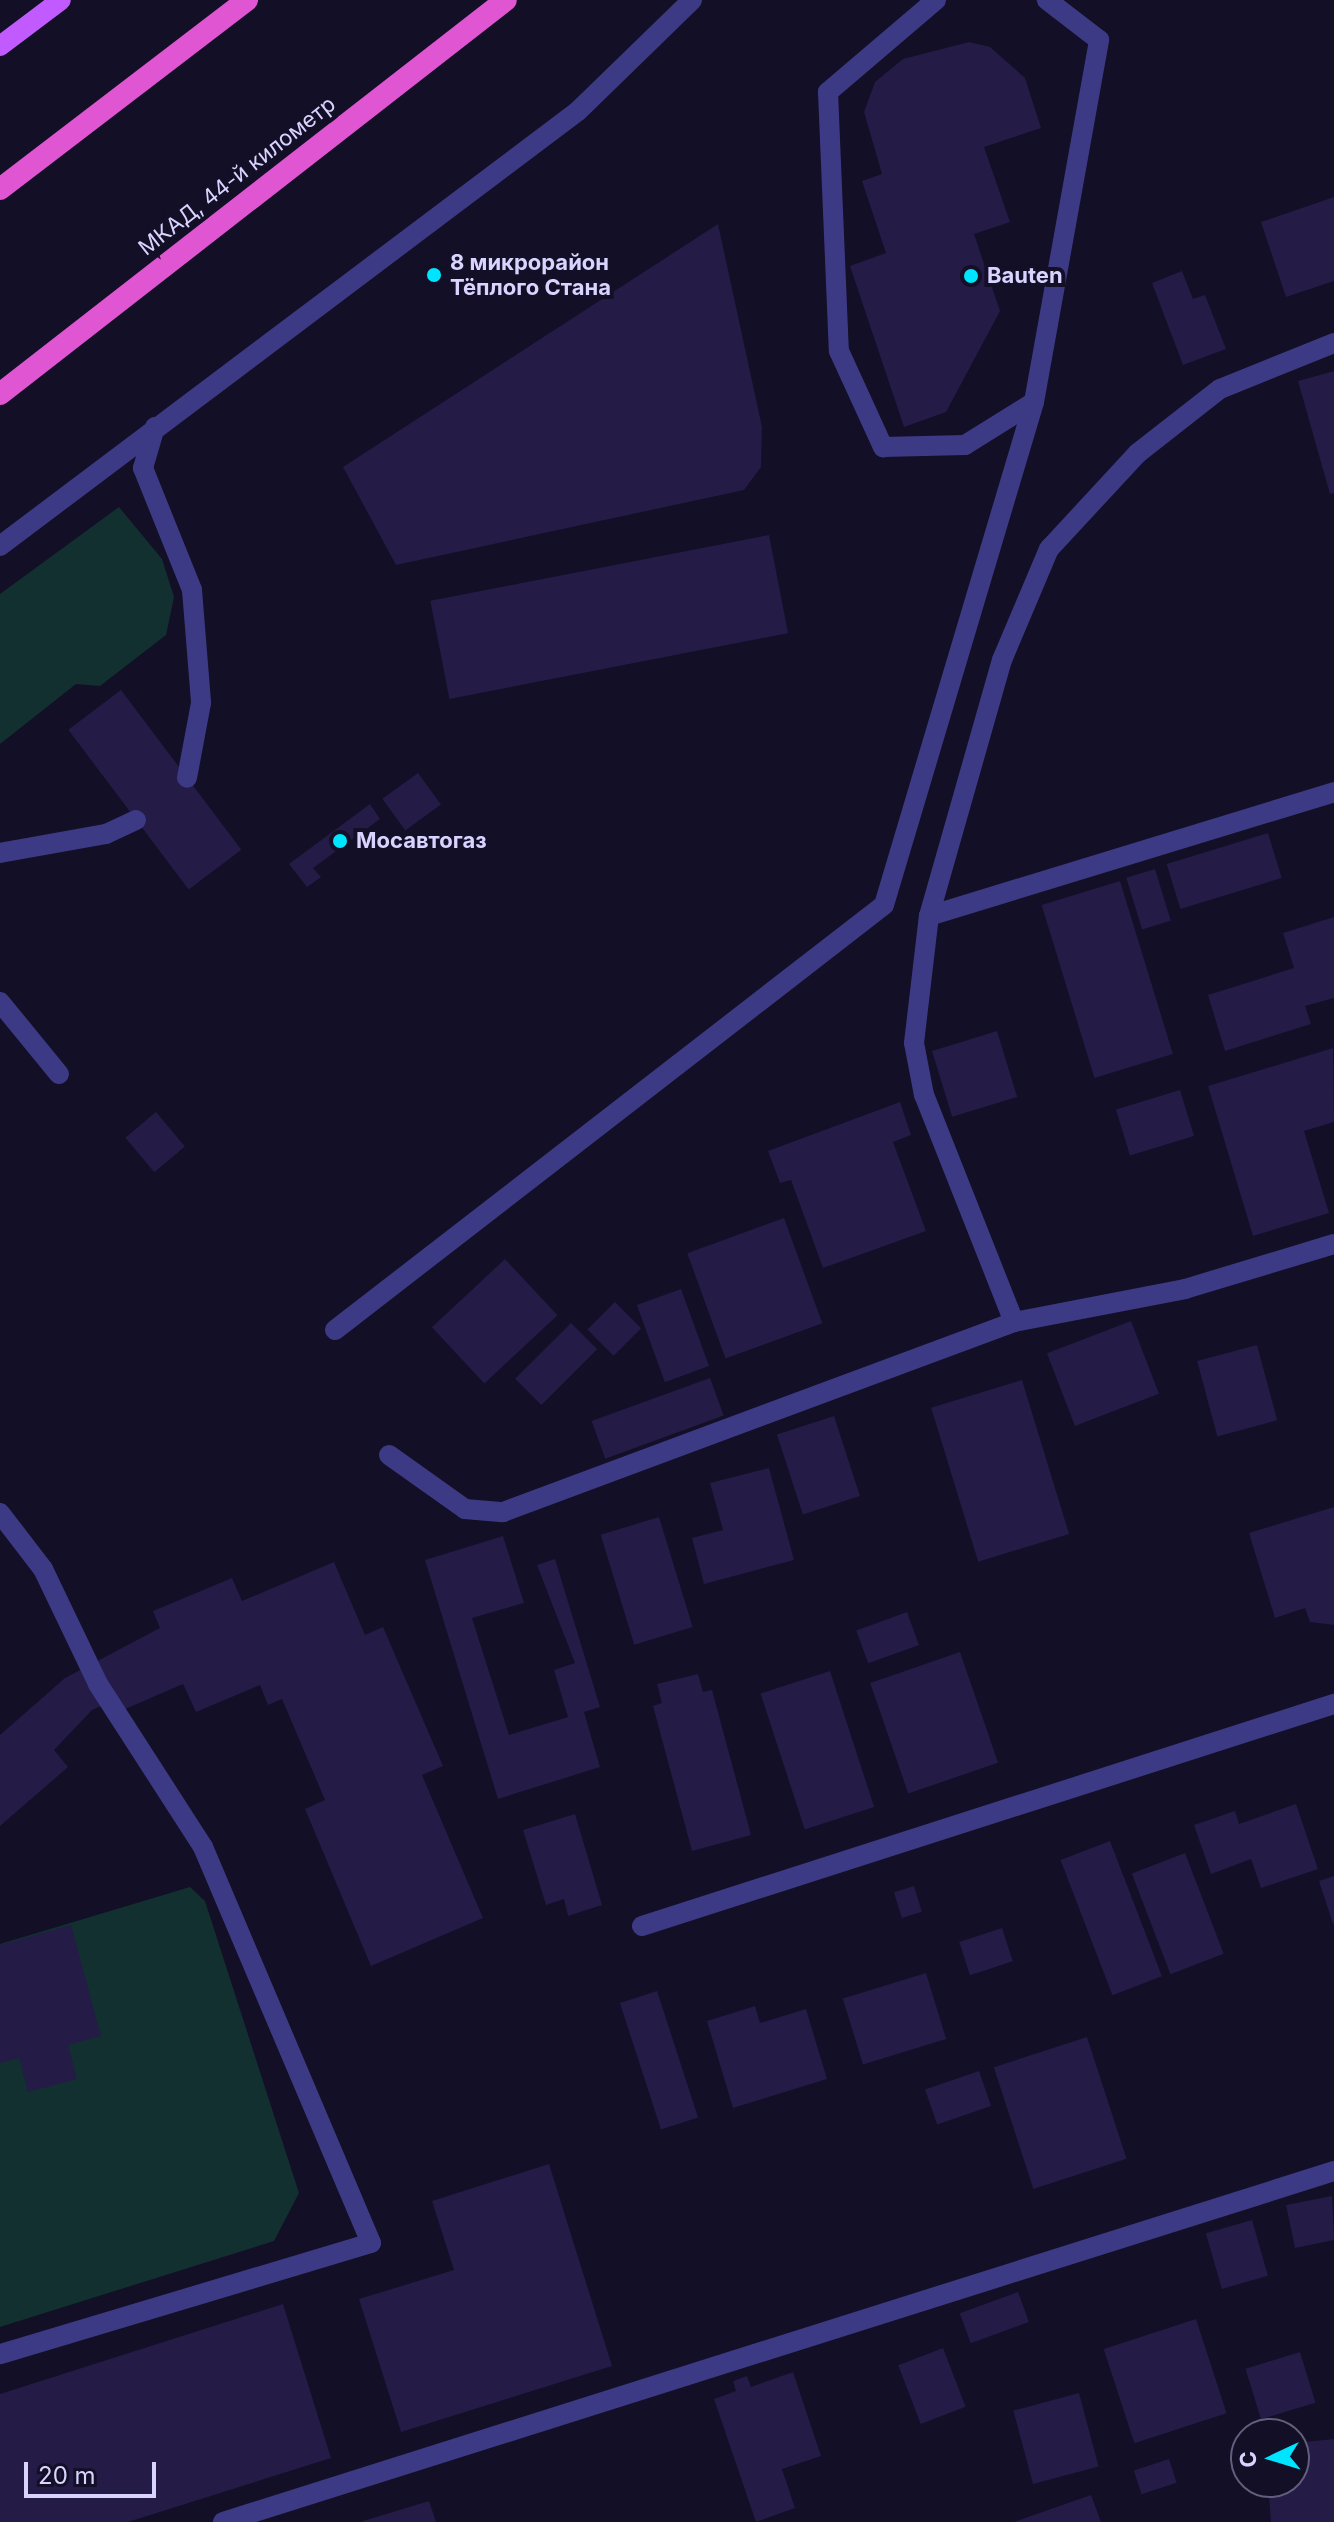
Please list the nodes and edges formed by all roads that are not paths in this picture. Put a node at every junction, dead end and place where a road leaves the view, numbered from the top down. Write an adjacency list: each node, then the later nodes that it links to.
1 (61, 0): 7 (main road)
2 (247, 0): 8 (highway)
3 (506, 0): 10 (highway, МКАД, 44-й километр)
4 (692, 0): 12 (street)
5 (936, 0): 11 (street)
6 (1047, 0): 11 (street)
7 (0, 46)
8 (0, 189)
9 (1334, 343): 18 (street)
10 (0, 394)
11 (1034, 402): 23 (street)
12 (155, 427): 13 (street); 14 (street)
13 (0, 546)
14 (187, 778)
15 (1334, 792): 18 (street)
16 (136, 820): 17 (street)
17 (0, 853)
18 (929, 916): 22 (street)
19 (0, 1002): 20 (street)
20 (59, 1074)
21 (1334, 1244): 22 (street)
22 (1014, 1322): 24 (street)
23 (335, 1330)
24 (389, 1455)
25 (0, 1513): 29 (street)
26 (1334, 1704): 27 (street)
27 (642, 1926)
28 (1334, 2171): 30 (street)
29 (0, 2354)
30 (223, 2522)

